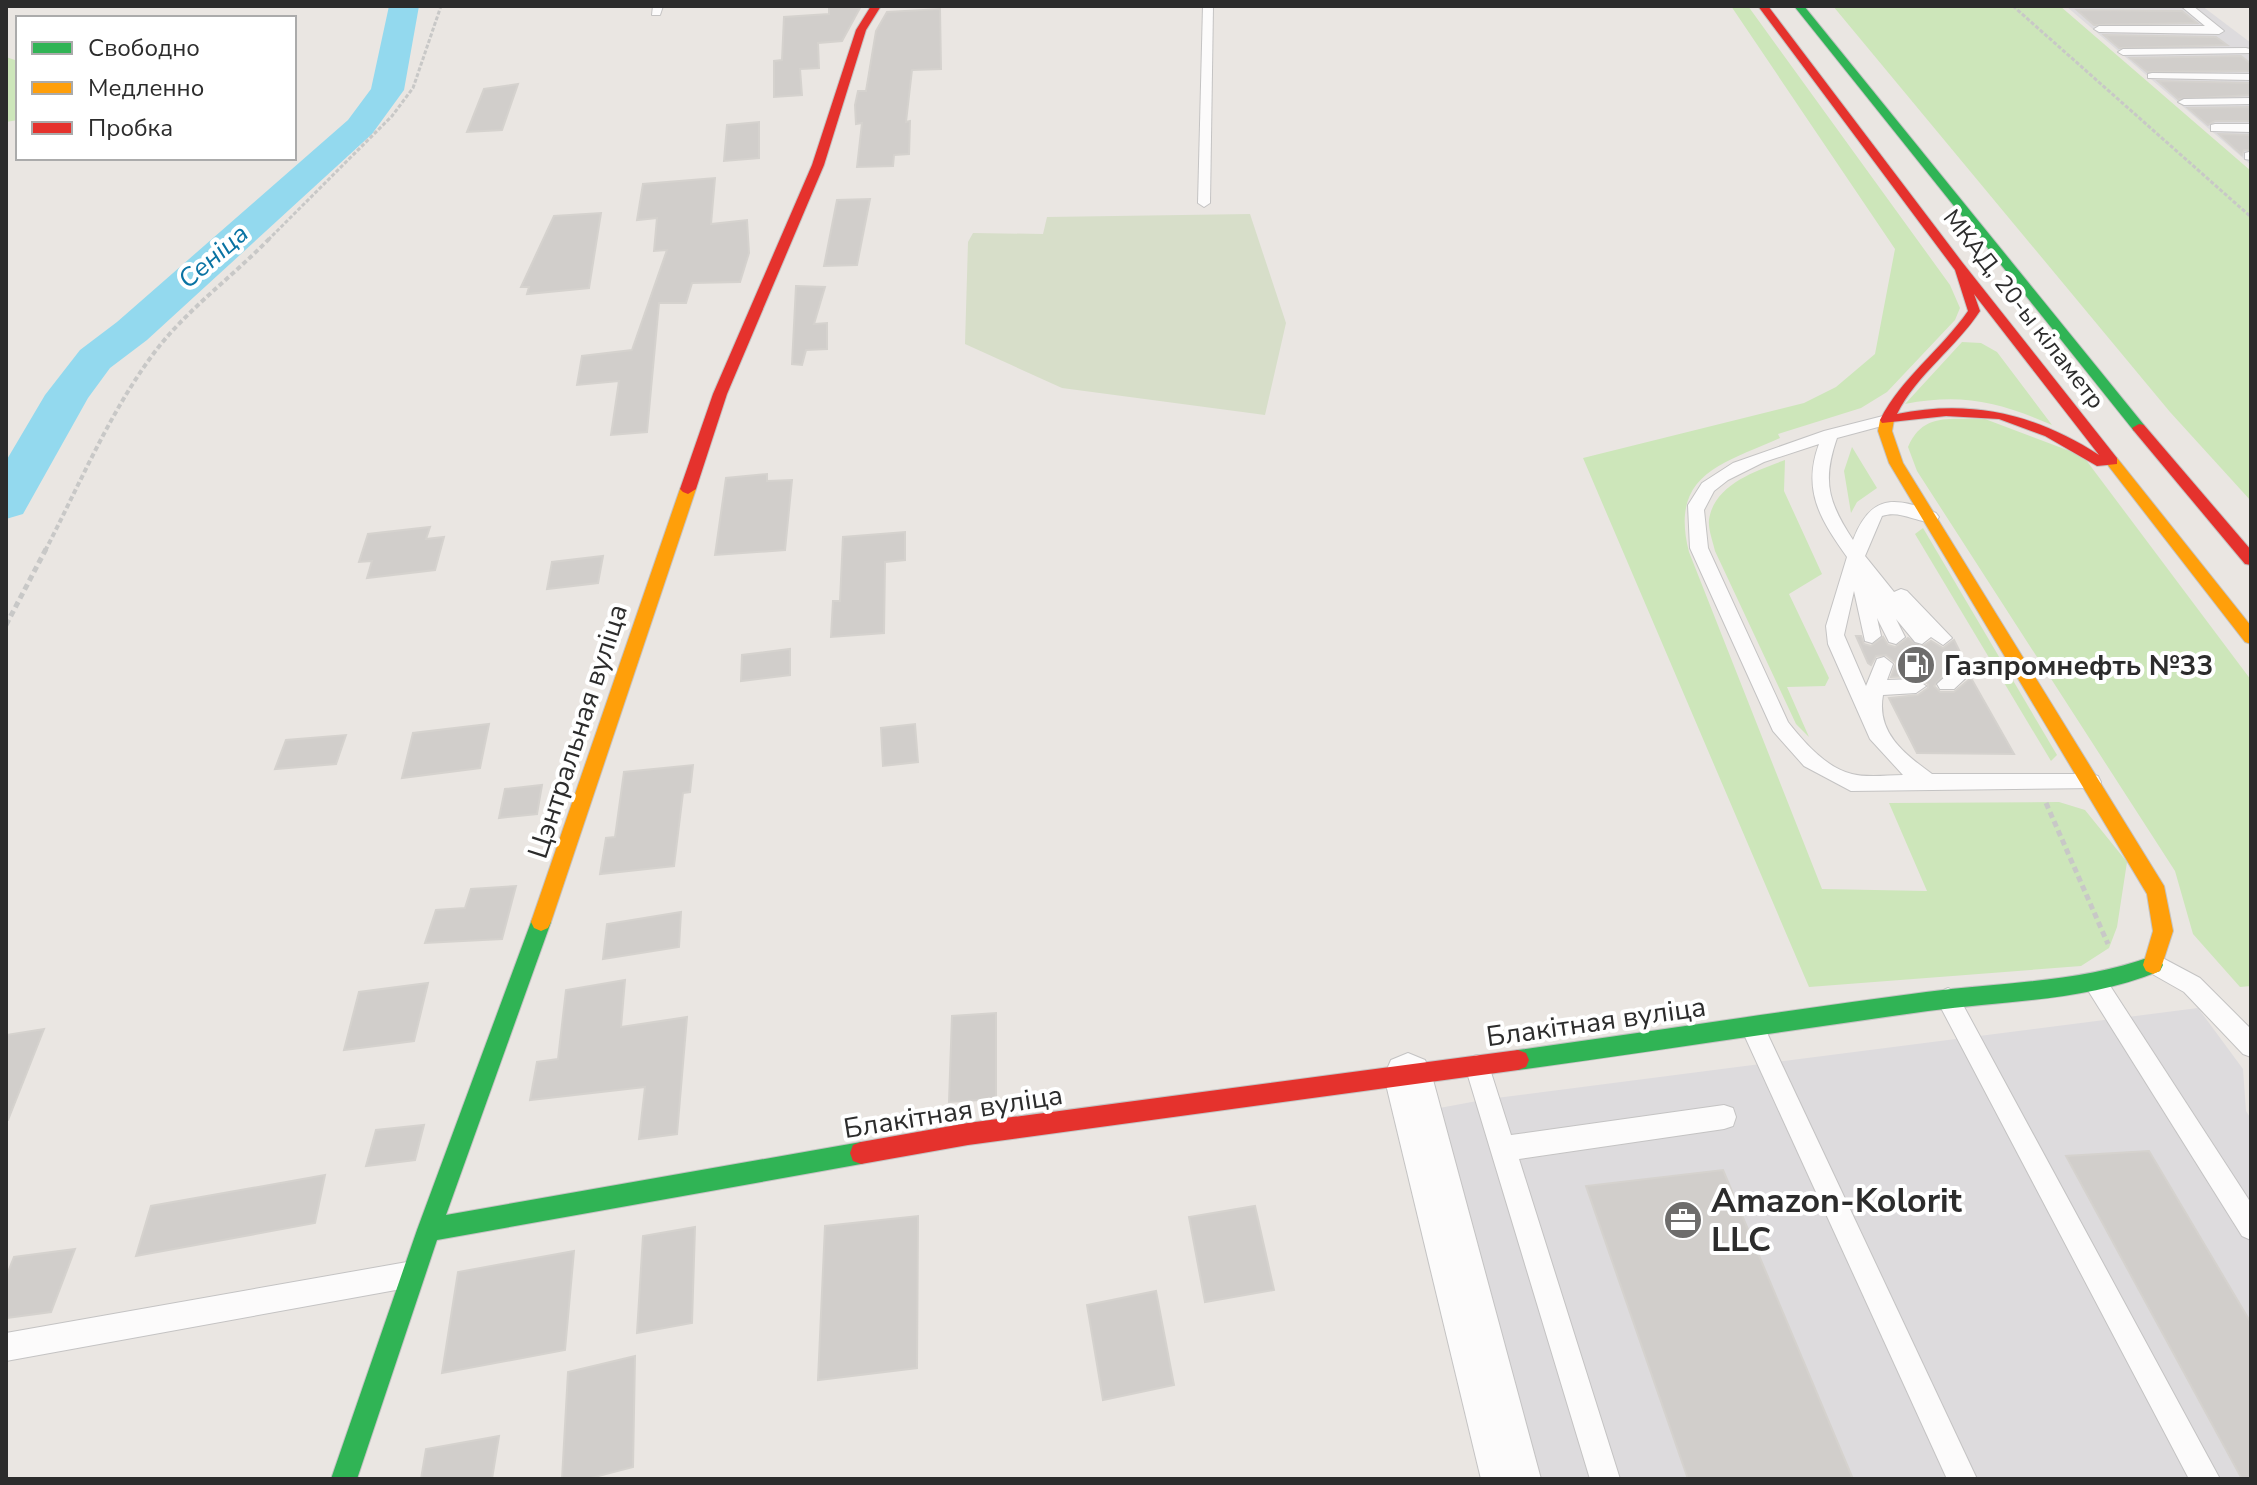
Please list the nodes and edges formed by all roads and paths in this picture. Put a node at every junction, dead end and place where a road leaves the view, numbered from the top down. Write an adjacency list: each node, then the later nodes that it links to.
1 (441, 6): 27 (path)
2 (876, 6): 51 (main road, Цэнтральная вуліца)
3 (1208, 6): 18 (lane)
4 (1763, 6): 20 (main road, МКАД, 20-ы кіламетр)
5 (1799, 6): 26 (main road, МКАД, 20-ы кіламетр)
6 (2013, 6): 19 (path)
7 (2186, 6): 9 (lane)
8 (2099, 29): 9 (lane)
9 (2216, 29): 11 (lane)
10 (2123, 52): 11 (lane)
11 (2248, 53)
12 (2152, 76): 13 (lane)
13 (2251, 77)
14 (2251, 101): 15 (lane)
15 (2184, 102)
16 (2215, 128): 17 (lane)
17 (2251, 128)
18 (1204, 203)
19 (2251, 217)
20 (1958, 265): 21 (main road); 23 (main road, МКАД, 20-ы кіламетр)
21 (1887, 420): 22 (lane); 23 (main road); 24 (main road)
22 (1830, 435): 25 (lane); 40 (lane)
23 (2133, 486): 32 (main road, МКАД, 20-ы кіламетр)
24 (1930, 517): 25 (lane); 39 (main road)
25 (1856, 555): 28 (lane); 29 (lane); 30 (lane); 31 (lane); 38 (lane)
26 (2251, 560)
27 (6, 625)
28 (1872, 636)
29 (1896, 637)
30 (1922, 637)
31 (1943, 638)
32 (2251, 638)
33 (1884, 664): 37 (lane)
34 (1956, 664): 35 (lane)
35 (1947, 684)
36 (1916, 686): 37 (lane)
37 (1875, 688): 38 (lane)
38 (1870, 715): 40 (lane)
39 (2092, 782): 40 (lane); 41 (main road)
40 (1930, 784)
41 (2155, 964): 42 (main road, Блакітная вуліца); 45 (lane)
42 (2097, 985): 43 (main road, Блакітная вуліца); 50 (lane)
43 (1948, 999): 44 (main road, Блакітная вуліца); 58 (lane)
44 (1753, 1028): 46 (main road, Блакітная вуліца); 57 (lane)
45 (2251, 1046)
46 (1477, 1066): 47 (main road, Блакітная вуліца); 49 (lane)
47 (1408, 1076): 51 (main road, Блакітная вуліца); 55 (street)
48 (1724, 1117): 49 (lane)
49 (1503, 1149): 56 (lane)
50 (2251, 1227)
51 (429, 1230): 52 (main road, Цэнтральная вуліца)
52 (416, 1273): 53 (lane); 54 (main road, Цэнтральная вуліца)
53 (6, 1347)
54 (344, 1479)
55 (1511, 1479)
56 (1605, 1479)
57 (1962, 1479)
58 (2205, 1479)

